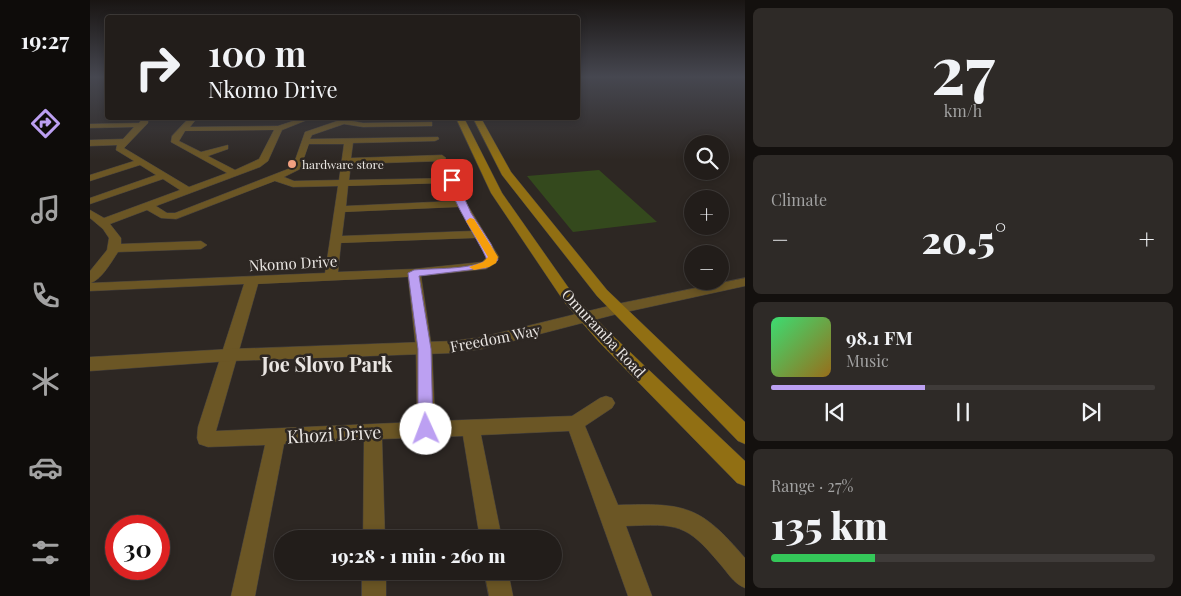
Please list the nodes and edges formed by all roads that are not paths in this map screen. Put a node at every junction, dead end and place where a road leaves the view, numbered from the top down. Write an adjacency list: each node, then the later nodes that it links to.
1 (191, 120): 10 (street)
2 (302, 120): 9 (street)
3 (345, 120): 14 (street)
4 (350, 120): 5 (street)
5 (428, 120): 11 (street)
6 (461, 120): 44 (main road, Omuramba Road)
7 (478, 120): 43 (main road, Omuramba Road)
8 (90, 126): 13 (street)
9 (279, 128): 10 (street); 21 (street)
10 (183, 129): 17 (street)
11 (435, 139): 12 (street); 20 (street)
12 (350, 141): 14 (street); 18 (street)
13 (123, 142): 15 (street); 19 (street)
14 (305, 142): 23 (street)
15 (90, 143)
16 (225, 147): 17 (street)
17 (201, 155): 21 (street)
18 (347, 161): 20 (street); 25 (street)
19 (141, 162): 22 (street); 24 (street)
20 (447, 169): 25 (street); 28 (street)
21 (236, 174): 26 (street)
22 (163, 176): 26 (street); 27 (street)
23 (275, 177): 25 (street); 29 (street)
24 (90, 178)
25 (344, 182): 30 (street)
26 (188, 191): 29 (street)
27 (90, 202)
28 (462, 204): 30 (street); 33 (street)
29 (148, 206): 32 (street)
30 (340, 209): 34 (street)
31 (90, 213): 32 (street)
32 (102, 223): 36 (street)
33 (479, 234): 34 (street); 37 (street, Nkomo Drive)
34 (336, 240): 38 (street)
35 (201, 245): 36 (street)
36 (115, 248): 39 (street)
37 (414, 273): 38 (street, Nkomo Drive); 45 (street)
38 (332, 277): 40 (street, Nkomo Drive)
39 (90, 279)
40 (252, 281): 42 (street, Nkomo Drive); 46 (street)
41 (745, 282): 43 (street, Freedom Way)
42 (90, 287)
43 (617, 309): 44 (street, Freedom Way); 53 (main road, Omuramba Road)
44 (585, 318): 45 (street, Freedom Way); 55 (main road, Omuramba Road)
45 (424, 349): 46 (street, Freedom Way); 51 (street)
46 (230, 355): 47 (street, Freedom Way); 54 (street, Khozi Drive)
47 (90, 364)
48 (606, 403): 49 (street)
49 (575, 423): 50 (street, Khozi Drive); 56 (street)
50 (471, 428): 51 (street, Khozi Drive); 58 (street)
51 (426, 429): 52 (street, Khozi Drive)
52 (373, 433): 54 (street, Khozi Drive); 57 (street)
53 (745, 435)
54 (276, 437): 62 (street)
55 (745, 476)
56 (611, 516): 59 (street); 65 (street)
57 (374, 530)
58 (488, 530)
59 (745, 576)
60 (374, 580): 63 (street)
61 (497, 580): 64 (street)
62 (243, 596)
63 (374, 596)
64 (500, 596)
65 (640, 596)

